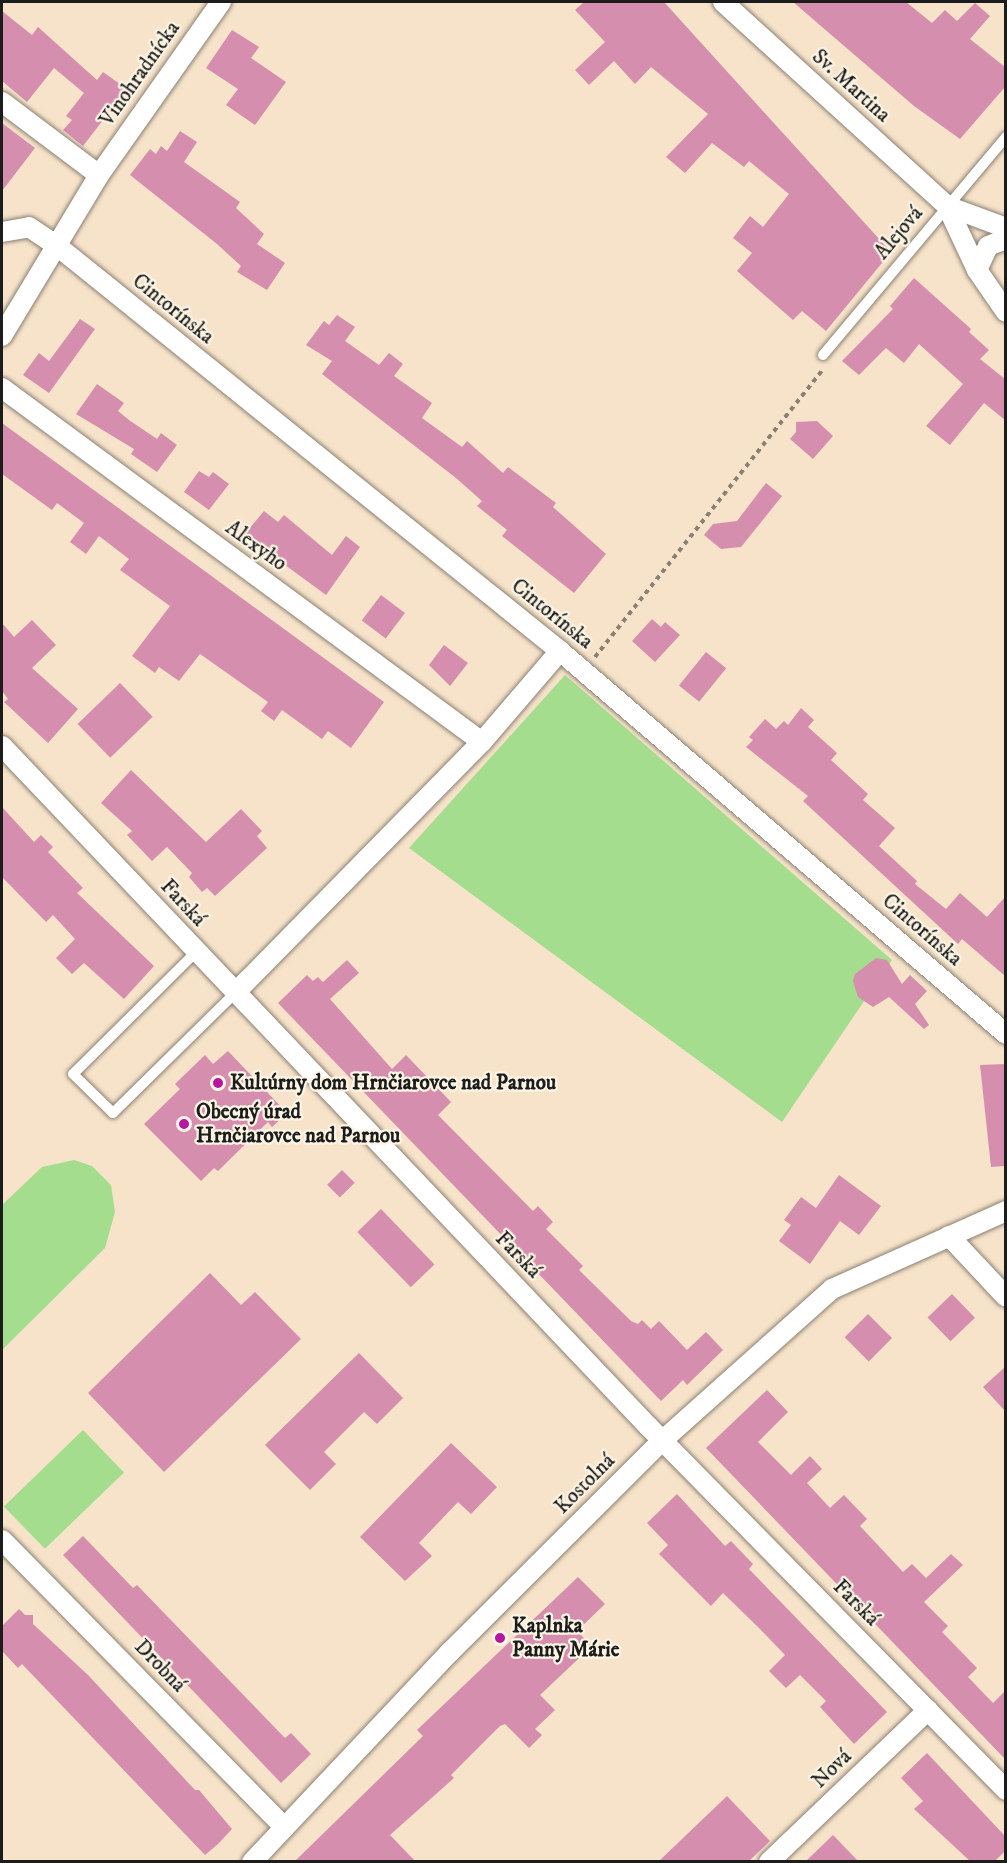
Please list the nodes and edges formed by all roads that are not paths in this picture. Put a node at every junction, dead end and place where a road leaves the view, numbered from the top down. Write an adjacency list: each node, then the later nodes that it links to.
1 (221, 2): 5 (street, Vinohradnícka)
2 (723, 2): 6 (street, Sv. Martina)
3 (2, 102): 5 (street)
4 (1005, 137): 6 (lane, Alejová)
5 (99, 175): 10 (street, Vinohradnícka)
6 (947, 206): 7 (street, Sv. Martina); 11 (street, Sv. Martina); 14 (lane, Alejová)
7 (1005, 228)
8 (2, 232): 10 (street, Cintorínska)
9 (1005, 239): 11 (street)
10 (56, 245): 13 (street); 16 (street, Cintorínska)
11 (976, 270): 12 (street, Sv. Martina)
12 (1005, 312)
13 (2, 336)
14 (826, 358)
15 (2, 388): 17 (street, Alexyho)
16 (560, 651): 17 (street); 21 (street, Cintorínska)
17 (482, 742): 20 (street)
18 (2, 746): 19 (street, Farská)
19 (196, 952): 20 (street, Farská); 20 (lane)
20 (235, 993): 25 (street, Farská)
21 (1005, 1034)
22 (1005, 1211): 23 (street, Kostolná)
23 (949, 1236): 24 (street); 25 (street, Kostolná)
24 (1005, 1297)
25 (662, 1441): 27 (street, Farská); 29 (street, Kostolná)
26 (2, 1540): 29 (street, Drobná)
27 (928, 1710): 28 (street, Farská); 31 (street, Nová)
28 (1005, 1790)
29 (284, 1827): 30 (street, Kostolná)
30 (252, 1862)
31 (769, 1862)

